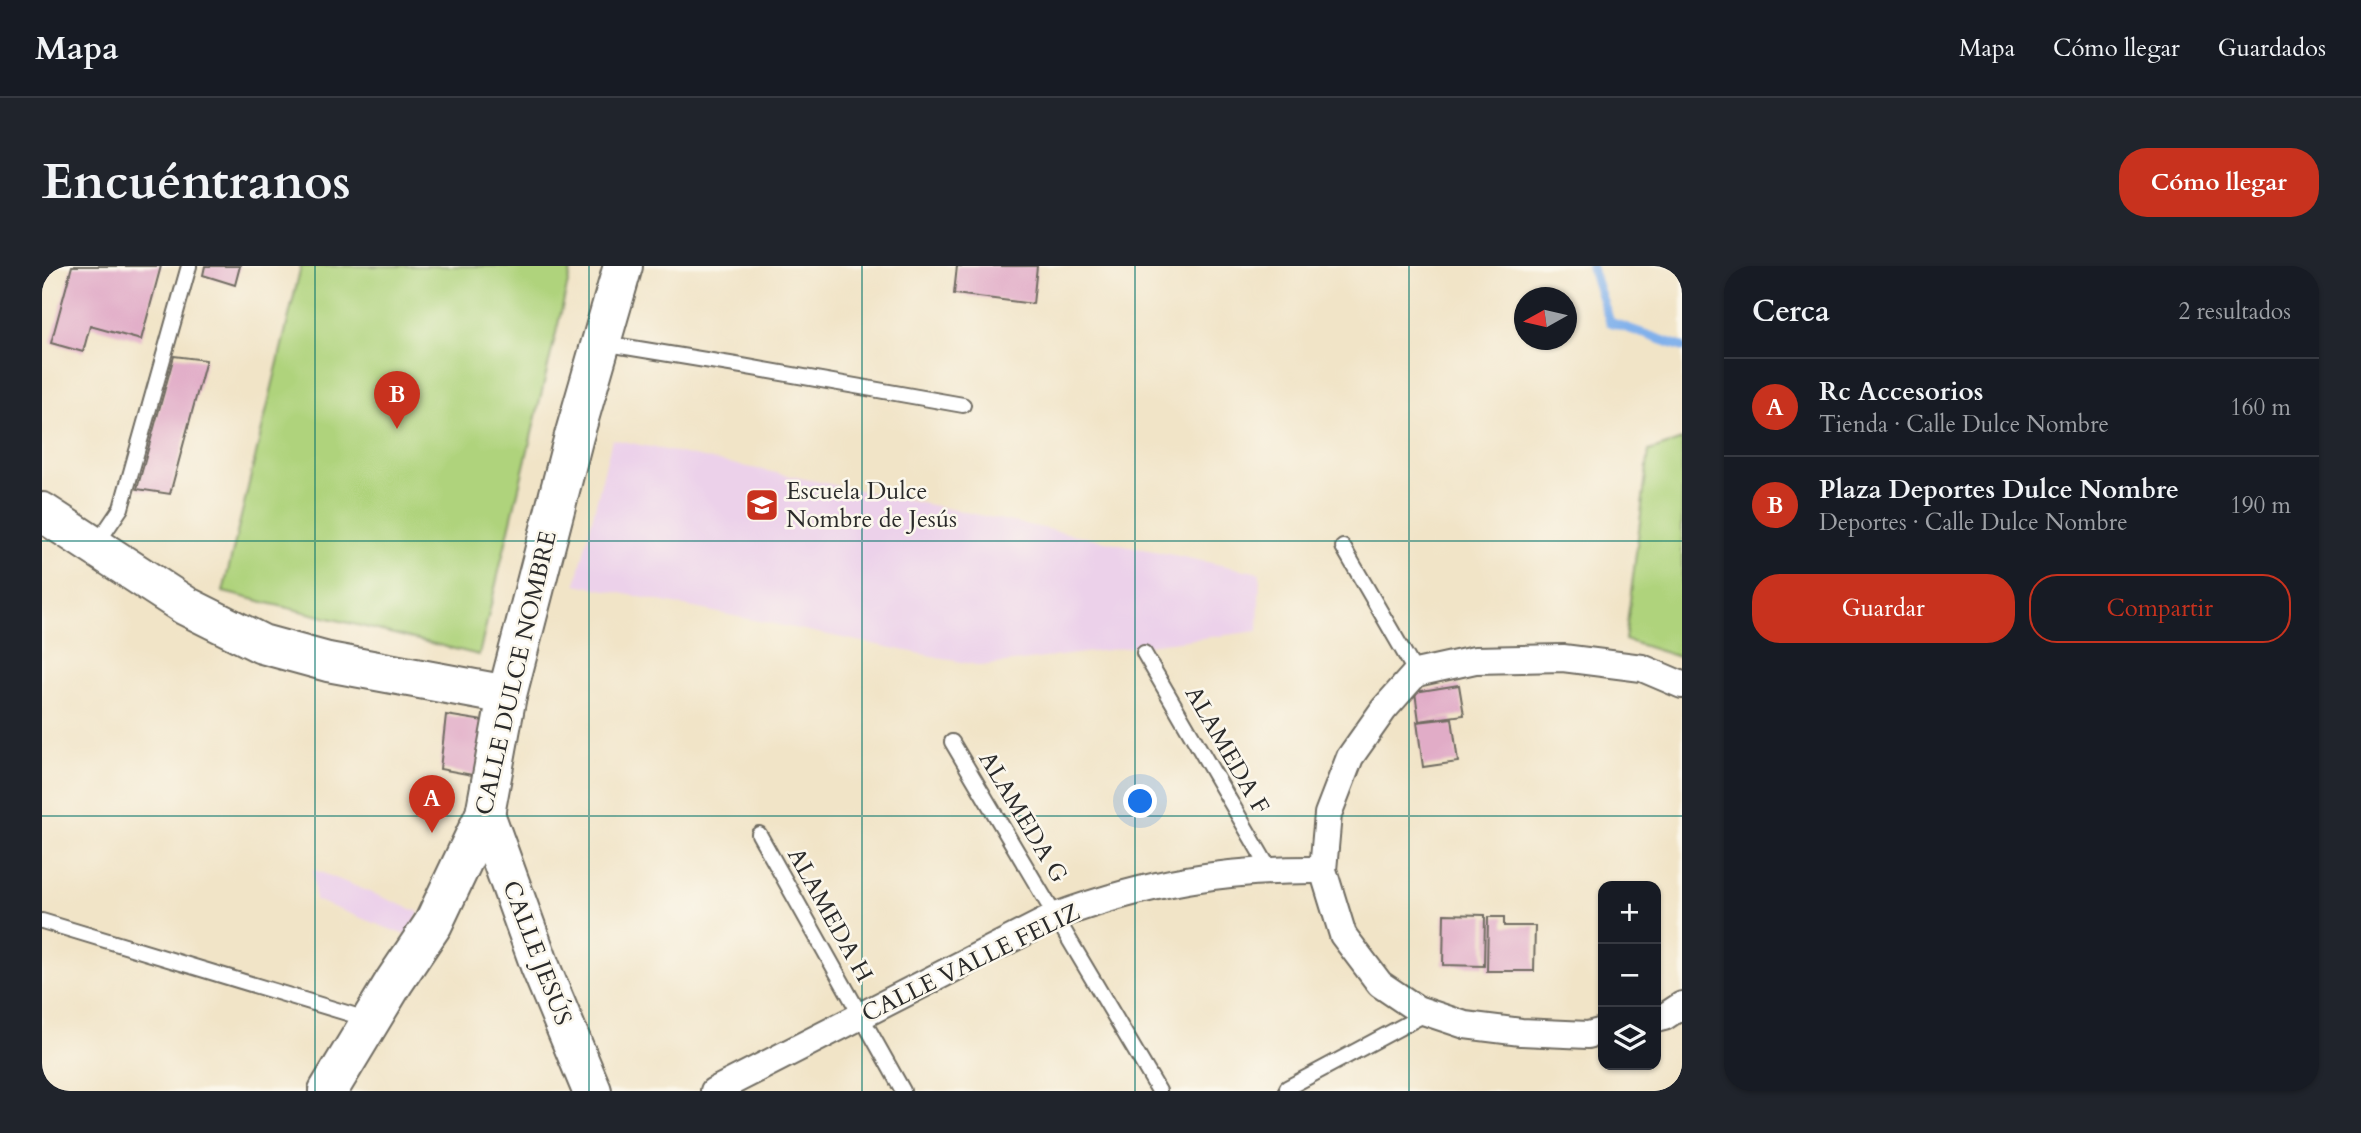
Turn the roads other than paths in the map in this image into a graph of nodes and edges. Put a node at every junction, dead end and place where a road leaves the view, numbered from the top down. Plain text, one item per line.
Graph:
1 (189, 266) edge
2 (623, 266) edge
3 (601, 343) junction
4 (963, 405) dead end
5 (42, 512) edge
6 (95, 546) junction
7 (1343, 547) dead end
8 (1144, 653) dead end
9 (1416, 673) junction
10 (1682, 685) edge
11 (507, 695) junction
12 (952, 742) dead end
13 (485, 814) junction
14 (759, 834) dead end
15 (1270, 870) junction
16 (1323, 870) junction
17 (1056, 916) junction
18 (42, 921) edge
19 (1682, 1005) edge
20 (1427, 1013) junction
21 (861, 1017) junction
22 (1661, 1018) edge
23 (371, 1020) junction
24 (1598, 1032) edge
25 (1287, 1088) dead end
26 (328, 1091) edge
27 (592, 1091) edge
28 (714, 1091) edge
29 (903, 1091) edge
30 (1159, 1091) edge

1 - 6 lane
2 - 3 street, CALLE DULCE NOMBRE
3 - 4 lane
3 - 11 street, CALLE DULCE NOMBRE
5 - 6 street
6 - 11 street
7 - 9 lane
8 - 15 lane, ALAMEDA F
9 - 10 street
9 - 16 street
11 - 13 street, CALLE DULCE NOMBRE
12 - 17 lane, ALAMEDA G
13 - 23 street, CALLE DULCE NOMBRE
13 - 27 street, CALLE JESÚS
14 - 21 lane, ALAMEDA H
15 - 16 street, CALLE VALLE FELIZ
15 - 17 street, CALLE VALLE FELIZ
16 - 20 street
17 - 21 street, CALLE VALLE FELIZ
17 - 30 lane, ALAMEDA G
18 - 23 lane
19 - 22 street
20 - 24 street
20 - 25 lane
21 - 28 street, CALLE VALLE FELIZ
21 - 29 lane, ALAMEDA H
23 - 26 street, CALLE DULCE NOMBRE

